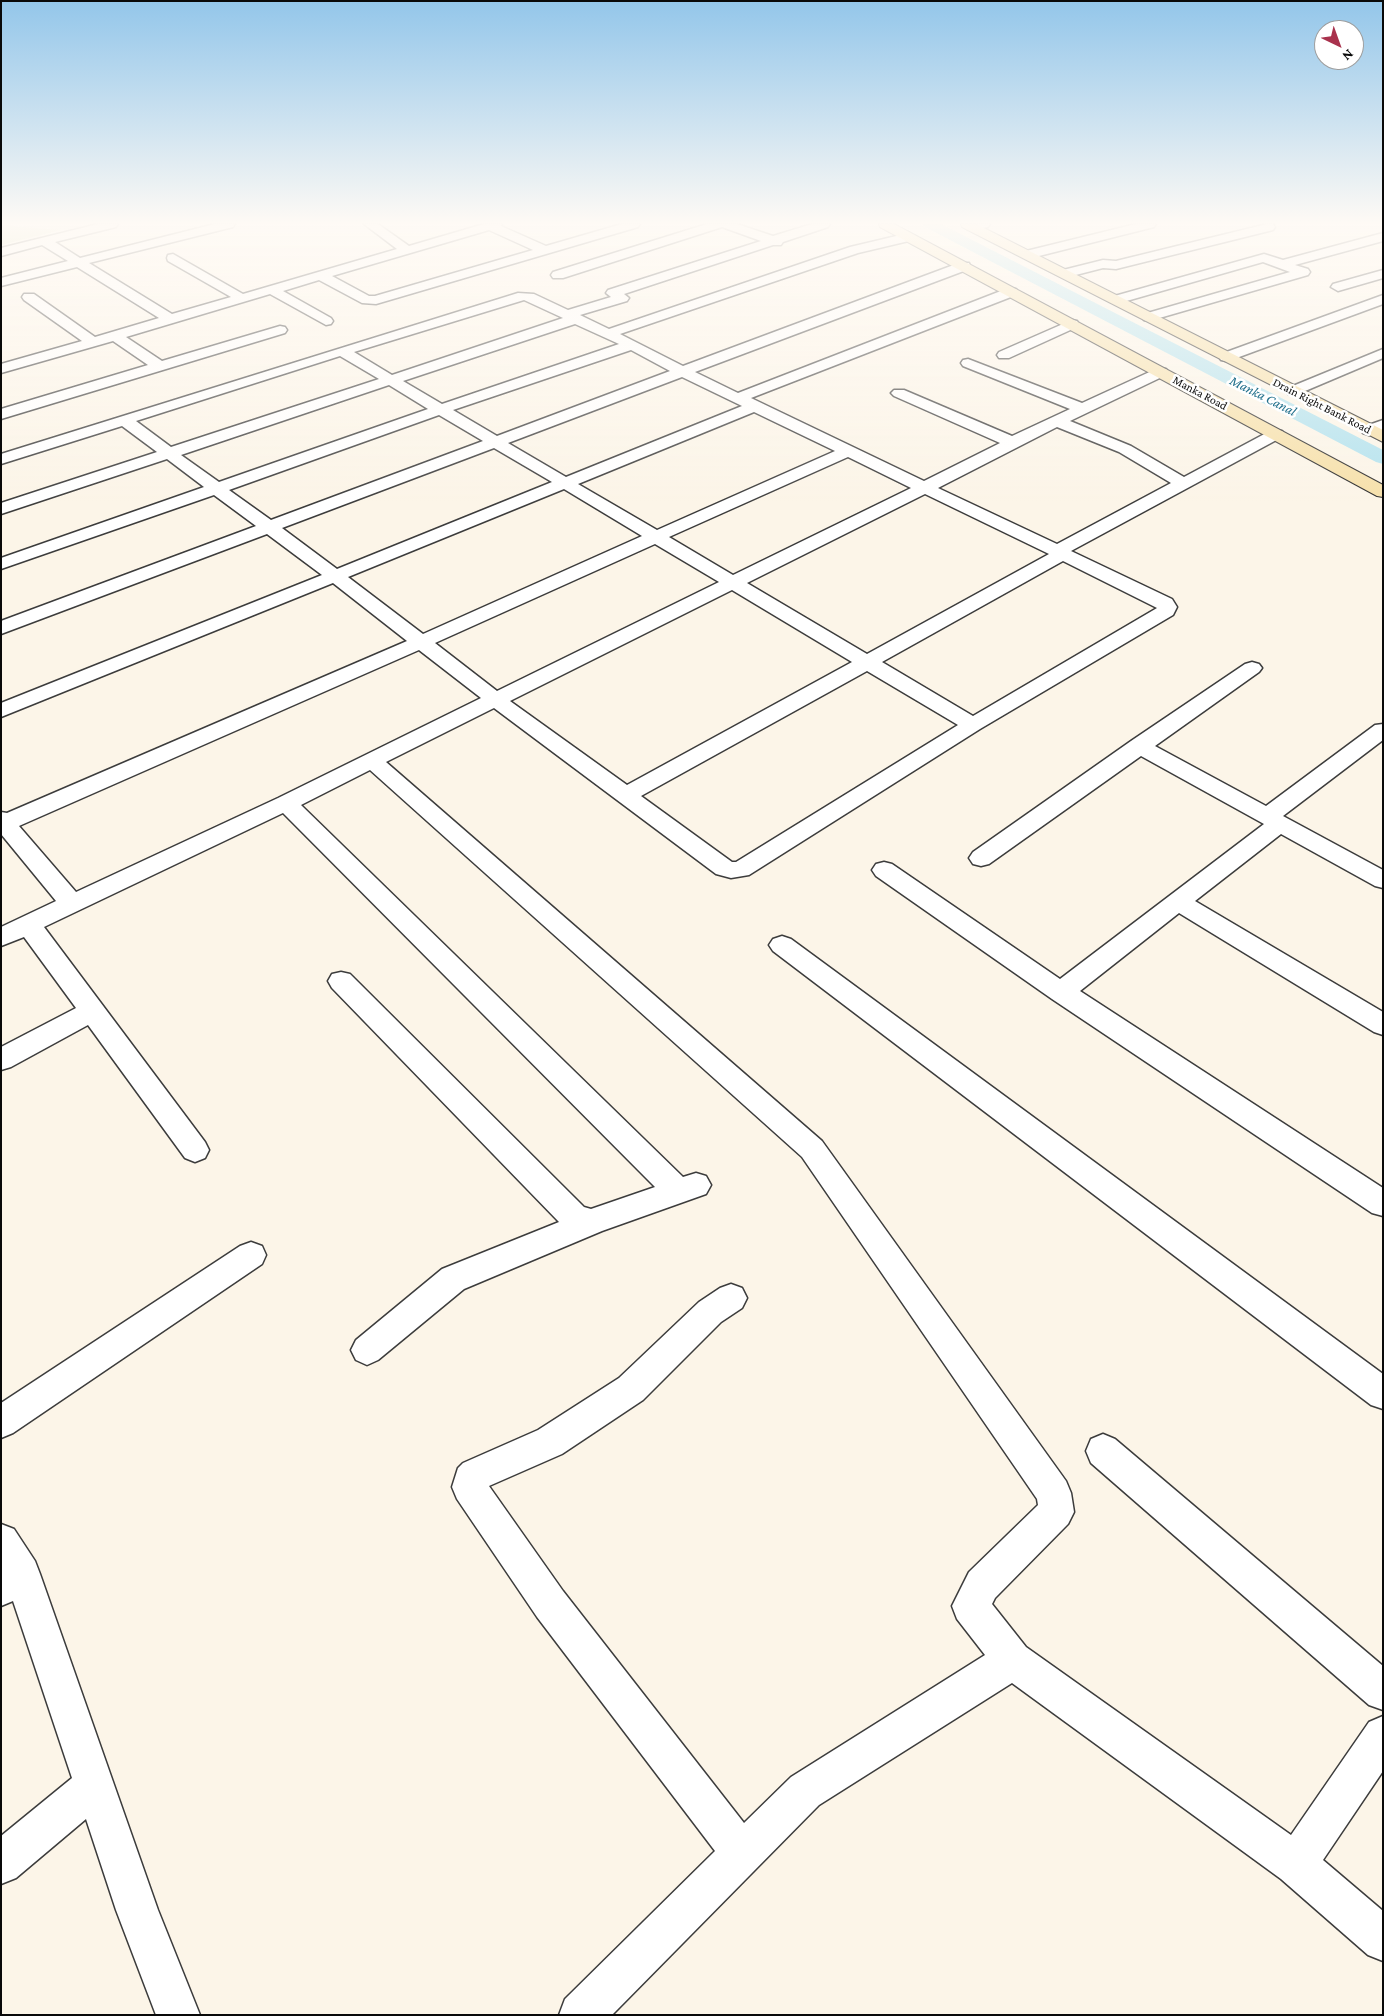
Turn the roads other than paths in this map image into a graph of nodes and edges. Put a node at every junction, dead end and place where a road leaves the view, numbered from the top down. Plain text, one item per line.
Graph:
1 (59, 318) edge
2 (173, 318) edge
3 (319, 318) edge
4 (445, 318) edge
5 (568, 318) edge
6 (573, 318) edge
7 (654, 318) edge
8 (826, 318) edge
9 (944, 318) edge
10 (1061, 318) edge
11 (1151, 318) edge
12 (1330, 318) edge
13 (170, 319) joint
14 (326, 322) dead end
15 (1072, 324) junction
16 (280, 330) dead end
17 (607, 334) junction
18 (115, 336) junction
19 (94, 342) junction
20 (632, 345) junction
21 (342, 351) junction
22 (1383, 353) edge
23 (1004, 355) dead end
24 (1226, 357) junction
25 (968, 363) dead end
26 (160, 366) junction
27 (2, 368) edge
28 (683, 372) junction
29 (1161, 372) junction
30 (392, 380) junction
31 (1294, 391) junction
32 (898, 393) dead end
33 (738, 398) junction
34 (755, 406) junction
35 (442, 409) junction
36 (1083, 409) junction
37 (1, 414) edge
38 (124, 420) junction
39 (1057, 421) junction
40 (1378, 431) edge
41 (1276, 434) junction
42 (497, 442) junction
43 (1012, 442) junction
44 (848, 451) junction
45 (170, 453) junction
46 (1, 459) edge
47 (566, 484) junction
48 (1184, 484) junction
49 (217, 488) junction
50 (924, 488) junction
51 (1383, 492) edge
52 (1, 509) edge
53 (270, 527) junction
54 (656, 537) junction
55 (1061, 552) junction
56 (1, 564) edge
57 (335, 576) junction
58 (732, 582) junction
59 (1, 628) edge
60 (421, 642) junction
61 (868, 662) junction
62 (1252, 668) dead end
63 (496, 700) junction
64 (1, 711) edge
65 (973, 725) junction
66 (1383, 730) edge
67 (1139, 746) junction
68 (372, 761) junction
69 (626, 795) junction
70 (286, 803) junction
71 (1274, 819) junction
72 (3, 821) edge
73 (981, 858) dead end
74 (884, 870) dead end
75 (1383, 880) edge
76 (1177, 901) junction
77 (72, 904) junction
78 (28, 924) junction
79 (1, 937) edge
80 (782, 944) dead end
81 (341, 980) dead end
82 (1061, 992) junction
83 (92, 1011) junction
84 (1383, 1024) edge
85 (1, 1060) edge
86 (195, 1150) dead end
87 (1383, 1204) edge
88 (591, 1222) junction
89 (251, 1256) dead end
90 (731, 1298) dead end
91 (367, 1350) dead end
92 (1383, 1394) edge
93 (1, 1422) edge
94 (1103, 1451) dead end
95 (1, 1542) edge
96 (11, 1581) edge
97 (1013, 1660) junction
98 (1383, 1691) edge
99 (1383, 1736) edge
100 (94, 1786) junction
101 (742, 1853) junction
102 (1, 1863) edge
103 (1296, 1864) junction
104 (1383, 1940) edge
105 (178, 2015) edge
106 (581, 2015) edge

1 - 19 street
2 - 13 street
3 - 14 street
4 - 21 street
5 - 30 street
6 - 17 street
7 - 17 street
8 - 28 street
9 - 33 street
10 - 15 main road, Manka Road
11 - 24 main road, Drain Right Bank Road
12 - 24 street
13 - 18 street
15 - 23 street
15 - 29 main road, Manka Road
16 - 26 street
17 - 20 street
18 - 19 street
18 - 26 street
19 - 27 street
20 - 28 street
20 - 35 street
21 - 30 street
21 - 38 street
22 - 31 street
24 - 31 main road, Drain Right Bank Road
25 - 36 street
26 - 37 street
28 - 33 street
28 - 42 street
29 - 36 street
29 - 41 main road, Manka Road
30 - 35 street
30 - 45 street
31 - 40 main road, Drain Right Bank Road
32 - 43 street
33 - 34 street
34 - 44 street
34 - 47 street
35 - 42 street
35 - 49 street
36 - 39 street
38 - 45 street
38 - 46 street
39 - 43 street
39 - 48 street
41 - 48 street
41 - 51 main road, Manka Road
42 - 47 street
42 - 53 street
43 - 50 street
44 - 50 street
44 - 54 street
45 - 49 street
45 - 52 street
47 - 54 street
47 - 57 street
48 - 55 street
49 - 53 street
49 - 56 street
50 - 55 street
50 - 58 street
53 - 57 street
53 - 59 street
54 - 58 street
54 - 60 street
55 - 61 street
55 - 65 street
57 - 60 street
57 - 64 street
58 - 61 street
58 - 63 street
60 - 63 street
60 - 72 street
61 - 65 street
61 - 69 street
62 - 67 street
63 - 68 street
63 - 69 street
65 - 69 street
66 - 71 street
67 - 71 street
67 - 73 street
68 - 70 street
68 - 97 street
70 - 77 street
70 - 88 street
71 - 75 street
71 - 76 street
72 - 77 street
74 - 82 street
76 - 82 street
76 - 84 street
77 - 78 street
78 - 79 street
78 - 83 street
80 - 92 street
81 - 88 street
82 - 87 street
83 - 85 street
83 - 86 street
88 - 91 street
89 - 93 street
90 - 101 street
94 - 98 street
95 - 96 street
96 - 100 street
97 - 101 street
97 - 103 street
99 - 103 street
100 - 102 street
100 - 105 street
101 - 106 street
103 - 104 street

